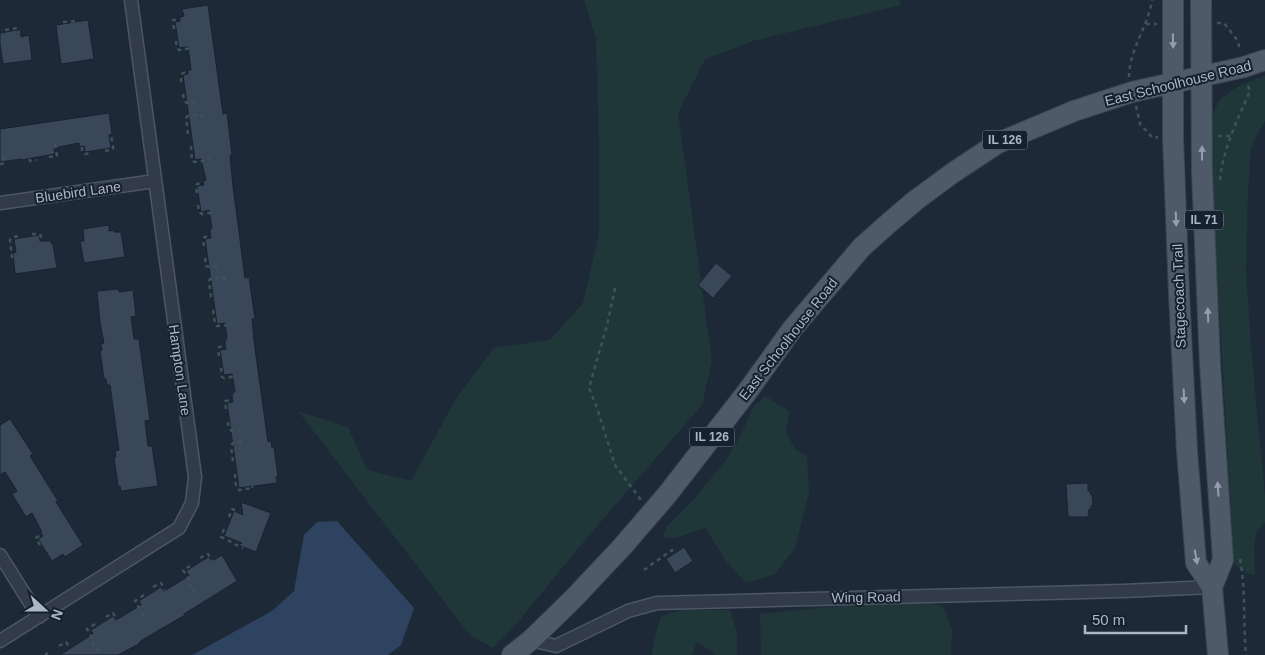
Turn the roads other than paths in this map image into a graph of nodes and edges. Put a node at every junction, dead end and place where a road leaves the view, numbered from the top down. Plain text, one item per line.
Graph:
1 (131, 0) edge
2 (1173, 0) edge
3 (1201, 0) edge
4 (1250, 64) edge
5 (1202, 76) junction
6 (1173, 83) junction
7 (155, 180) junction
8 (0, 203) edge
9 (0, 554) edge
10 (1212, 587) junction
11 (39, 617) junction
12 (531, 640) junction
13 (0, 641) edge
14 (512, 655) edge
15 (1218, 655) edge

1 - 7 street, Hampton Lane
2 -> 6 main road, Stagecoach Trail / IL 71
3 - 5 main road, Stagecoach Trail / IL 71
4 - 5 main road, East Schoolhouse Road
5 - 6 main road, East Schoolhouse Road
10 -> 5 main road, Stagecoach Trail / IL 71
6 -> 10 main road, Stagecoach Trail / IL 71
6 - 12 main road, East Schoolhouse Road / IL 126
7 - 8 street, Bluebird Lane
7 - 11 street, Hampton Lane
9 - 11 street
10 - 12 street, Wing Road
10 - 15 main road, Stagecoach Trail / IL 71
11 - 13 street, Hampton Lane
12 - 14 main road, East Schoolhouse Road / IL 126

